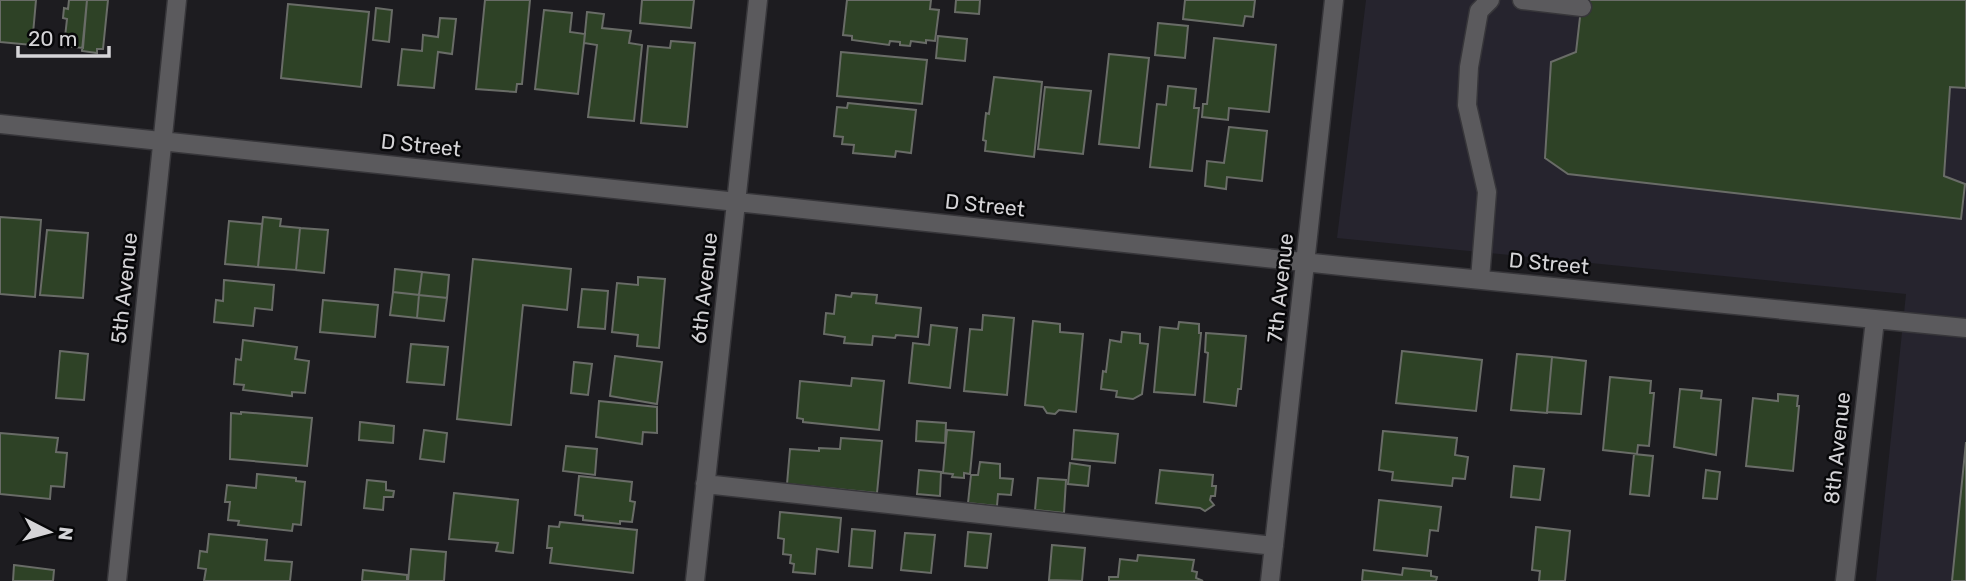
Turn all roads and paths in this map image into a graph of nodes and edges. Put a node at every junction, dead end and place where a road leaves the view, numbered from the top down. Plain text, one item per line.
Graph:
1 (177, 0) edge
2 (758, 0) edge
3 (1334, 0) edge
4 (1490, 0) edge
5 (1522, 0) edge
6 (1581, 7) dead end
7 (0, 124) edge
8 (163, 140) junction
9 (736, 201) junction
10 (1306, 261) junction
11 (1480, 279) junction
12 (1875, 320) junction
13 (1966, 328) edge
14 (705, 484) junction
15 (1274, 546) junction
16 (117, 581) edge
17 (695, 581) edge
18 (1270, 581) edge
19 (1845, 581) edge

1 - 8 street, 5th Avenue
2 - 9 street, 6th Avenue
3 - 10 street, 7th Avenue
4 - 11 street
5 - 6 street
7 - 8 street, D Street
8 - 9 street, D Street
8 - 16 street, 5th Avenue
9 - 10 street, D Street
9 - 14 street, 6th Avenue
10 - 11 street, D Street
10 - 15 street, 7th Avenue
11 - 12 street, D Street
12 - 13 street, D Street
12 - 19 street, 8th Avenue
14 - 15 street
14 - 17 street, 6th Avenue
15 - 18 street, 7th Avenue

